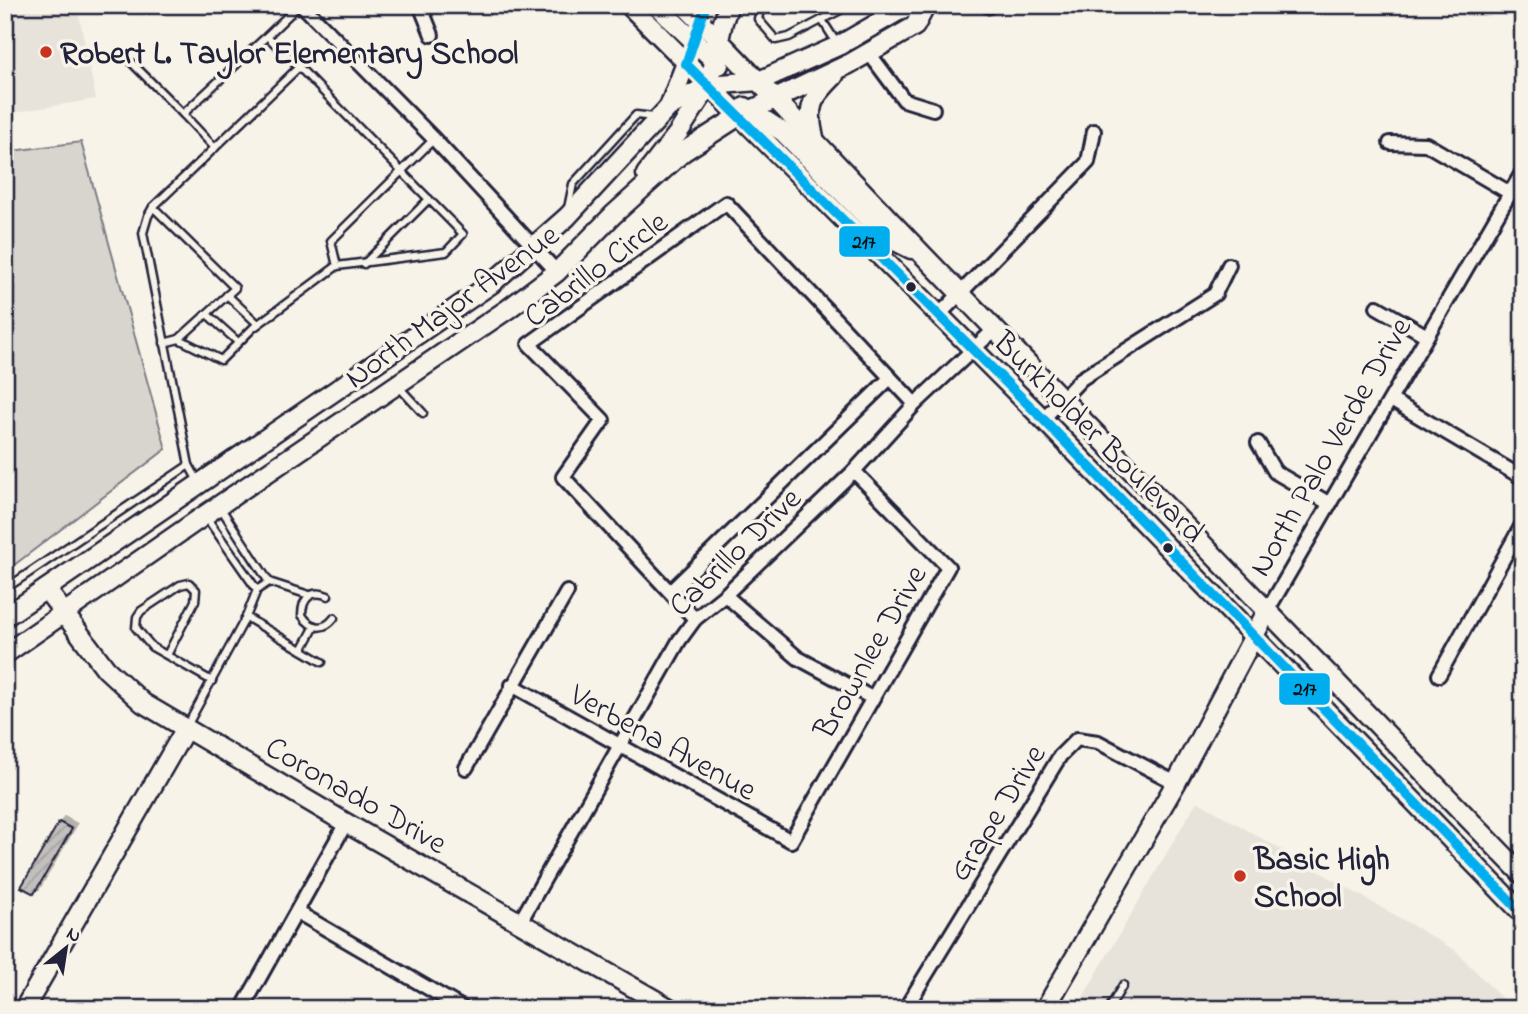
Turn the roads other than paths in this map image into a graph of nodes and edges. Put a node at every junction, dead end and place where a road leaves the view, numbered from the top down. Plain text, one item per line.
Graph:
1 (301, 5) edge
2 (420, 5) edge
3 (629, 5) edge
4 (656, 5) edge
5 (684, 5) edge
6 (729, 5) edge
7 (761, 5) edge
8 (850, 5) edge
9 (917, 5) edge
10 (926, 5) edge
11 (978, 5) edge
12 (999, 5) edge
13 (703, 13) edge
14 (822, 20) junction
15 (432, 35) dead end
16 (267, 36) junction
17 (719, 40) junction
18 (694, 41) junction
19 (838, 46) junction
20 (869, 53) junction
21 (714, 61) junction
22 (132, 63) dead end
23 (686, 64) junction
24 (299, 67) junction
25 (843, 67) junction
26 (759, 81) junction
27 (738, 83) junction
28 (709, 85) junction
29 (776, 98) junction
30 (933, 109) dead end
31 (664, 112) junction
32 (745, 113) junction
33 (183, 114) junction
34 (1094, 131) dead end
35 (434, 139) junction
36 (814, 140) junction
37 (1390, 143) dead end
38 (215, 148) junction
39 (1523, 171) edge
40 (402, 172) junction
41 (1510, 193) junction
42 (429, 199) junction
43 (153, 207) junction
44 (613, 215) junction
45 (536, 247) junction
46 (922, 254) junction
47 (364, 264) junction
48 (1229, 265) dead end
49 (337, 266) junction
50 (558, 272) junction
51 (961, 294) junction
52 (227, 295) junction
53 (1377, 307) dead end
54 (207, 314) junction
55 (939, 315) junction
56 (258, 324) junction
57 (995, 329) junction
58 (1427, 336) junction
59 (179, 339) junction
60 (238, 342) junction
61 (164, 343) junction
62 (974, 351) junction
63 (890, 378) junction
64 (396, 385) junction
65 (1063, 399) junction
66 (1391, 400) junction
67 (915, 404) junction
68 (423, 413) dead end
69 (1043, 419) junction
70 (1258, 443) dead end
71 (188, 465) junction
72 (854, 471) junction
73 (1523, 478) edge
74 (199, 483) junction
75 (1330, 504) junction
76 (212, 510) junction
77 (1523, 523) edge
78 (248, 550) junction
79 (236, 559) junction
80 (269, 582) junction
81 (5, 589) edge
82 (47, 589) junction
83 (257, 590) junction
84 (671, 591) junction
85 (567, 592) dead end
86 (309, 595) junction
87 (725, 595) junction
88 (328, 596) dead end
89 (1266, 613) junction
90 (64, 614) junction
91 (5, 617) edge
92 (246, 617) junction
93 (334, 618) dead end
94 (695, 619) junction
95 (315, 626) junction
96 (1254, 638) junction
97 (302, 650) junction
98 (5, 654) edge
99 (167, 655) junction
100 (321, 662) dead end
101 (1439, 675) dead end
102 (212, 681) junction
103 (512, 685) junction
104 (872, 698) junction
105 (186, 728) junction
106 (618, 747) junction
107 (466, 768) dead end
108 (1175, 783) junction
109 (346, 823) junction
110 (791, 841) joint
111 (1523, 874) edge
112 (297, 912) junction
113 (1523, 914) edge
114 (520, 922) junction
115 (1123, 985) dead end
116 (456, 1007) edge
117 (24, 1009) edge
118 (242, 1009) edge
119 (671, 1009) edge
120 (905, 1009) edge
121 (1045, 1009) edge
122 (1109, 1009) edge

1 - 16 lane
1 - 35 street
2 - 15 street
3 - 23 street, Burkholder Boulevard
4 - 18 street
5 - 13 street, Burkholder Boulevard
6 - 17 street
7 - 14 lane
8 - 14 lane
9 - 19 street, North Major Avenue
10 - 20 street, North Major Avenue
11 - 12 lane
13 - 17 street, Burkholder Boulevard
13 - 18 street
14 - 19 lane
16 - 24 lane
16 - 33 lane
17 - 21 street
17 - 26 street, Burkholder Boulevard
18 - 21 street
18 - 23 street
19 - 26 street, North Major Avenue
20 - 25 street, North Major Avenue
20 - 30 street
21 - 27 street
21 - 28 street
22 - 33 lane
23 - 28 street, Burkholder Boulevard
23 - 31 street
24 - 38 lane
24 - 40 lane
25 - 29 street, North Major Avenue
25 - 36 street
26 - 27 street, North Major Avenue
26 - 29 street, Burkholder Boulevard
27 - 28 street, North Major Avenue
27 - 29 street
28 - 31 street, North Major Avenue
28 - 32 street, Burkholder Boulevard
28 - 44 street
29 - 32 street, North Major Avenue
29 - 36 street, Burkholder Boulevard
31 - 45 street, North Major Avenue
32 - 44 street, North Major Avenue
32 - 46 street
32 - 55 street, Burkholder Boulevard
33 - 38 lane
34 - 51 street
35 - 40 lane
35 - 45 street
36 - 46 street, Burkholder Boulevard
37 - 41 street
38 - 43 lane
39 - 41 street, North Palo Verde Drive
40 - 42 lane
40 - 49 lane
41 - 58 street, North Palo Verde Drive
42 - 47 lane
42 - 47 lane
43 - 52 lane
43 - 61 lane
44 - 50 street, North Major Avenue
45 - 50 street
45 - 74 street, North Major Avenue
46 - 51 street, Burkholder Boulevard
47 - 49 lane
48 - 65 street
49 - 56 lane
50 - 64 street, North Major Avenue
51 - 55 street
51 - 57 street, Burkholder Boulevard
52 - 54 lane
52 - 56 lane
53 - 58 street
54 - 59 lane
54 - 60 lane
55 - 62 street, Burkholder Boulevard
56 - 60 lane
57 - 62 street, Cabrillo Drive
57 - 65 street, Burkholder Boulevard
58 - 66 street, North Palo Verde Drive
59 - 60 lane
59 - 61 lane
61 - 71 lane
62 - 67 street, Cabrillo Drive
62 - 69 street, Burkholder Boulevard
63 - 67 street, Cabrillo Circle
63 - 84 street
63 - 84 street, Cabrillo Circle
64 - 68 lane
64 - 76 street, North Major Avenue
65 - 69 street
65 - 89 street, Burkholder Boulevard
66 - 73 street
66 - 75 street, North Palo Verde Drive
67 - 72 street, Cabrillo Drive
69 - 96 street, Burkholder Boulevard
70 - 75 street
71 - 74 lane
71 - 81 lane
72 - 87 street, Cabrillo Drive
72 - 104 street, Brownlee Drive
74 - 76 street
74 - 82 street, North Major Avenue
75 - 89 street, North Palo Verde Drive
76 - 78 lane
76 - 79 lane
76 - 90 street, North Major Avenue
77 - 101 street
78 - 79 lane
78 - 80 lane
79 - 83 lane
80 - 83 lane
80 - 86 lane
82 - 90 street, Coronado Drive
82 - 91 street, North Major Avenue
83 - 92 lane
84 - 94 street, Cabrillo Circle
85 - 103 street
86 - 88 lane
86 - 95 lane
87 - 94 street, Cabrillo Drive
87 - 104 street
89 - 96 street, North Palo Verde Drive
89 - 111 street, Burkholder Boulevard
90 - 98 street, North Major Avenue
90 - 105 street, Coronado Drive
92 - 97 lane
92 - 102 lane
93 - 95 lane
94 - 106 street, Cabrillo Drive
95 - 97 lane
96 - 108 street, North Palo Verde Drive
96 - 113 street, Burkholder Boulevard
97 - 100 lane
99 - 99 lane
99 - 102 lane
102 - 105 lane
103 - 106 street, Verbena Avenue
103 - 107 street
104 - 110 street, Brownlee Drive
105 - 109 street, Coronado Drive
105 - 117 street
106 - 110 street, Verbena Avenue
106 - 114 street, Cabrillo Drive
108 - 120 street, Grape Drive
108 - 121 street, North Palo Verde Drive
109 - 112 street
109 - 114 street, Coronado Drive
112 - 116 street
112 - 118 street
114 - 119 street, Coronado Drive
115 - 122 lane

